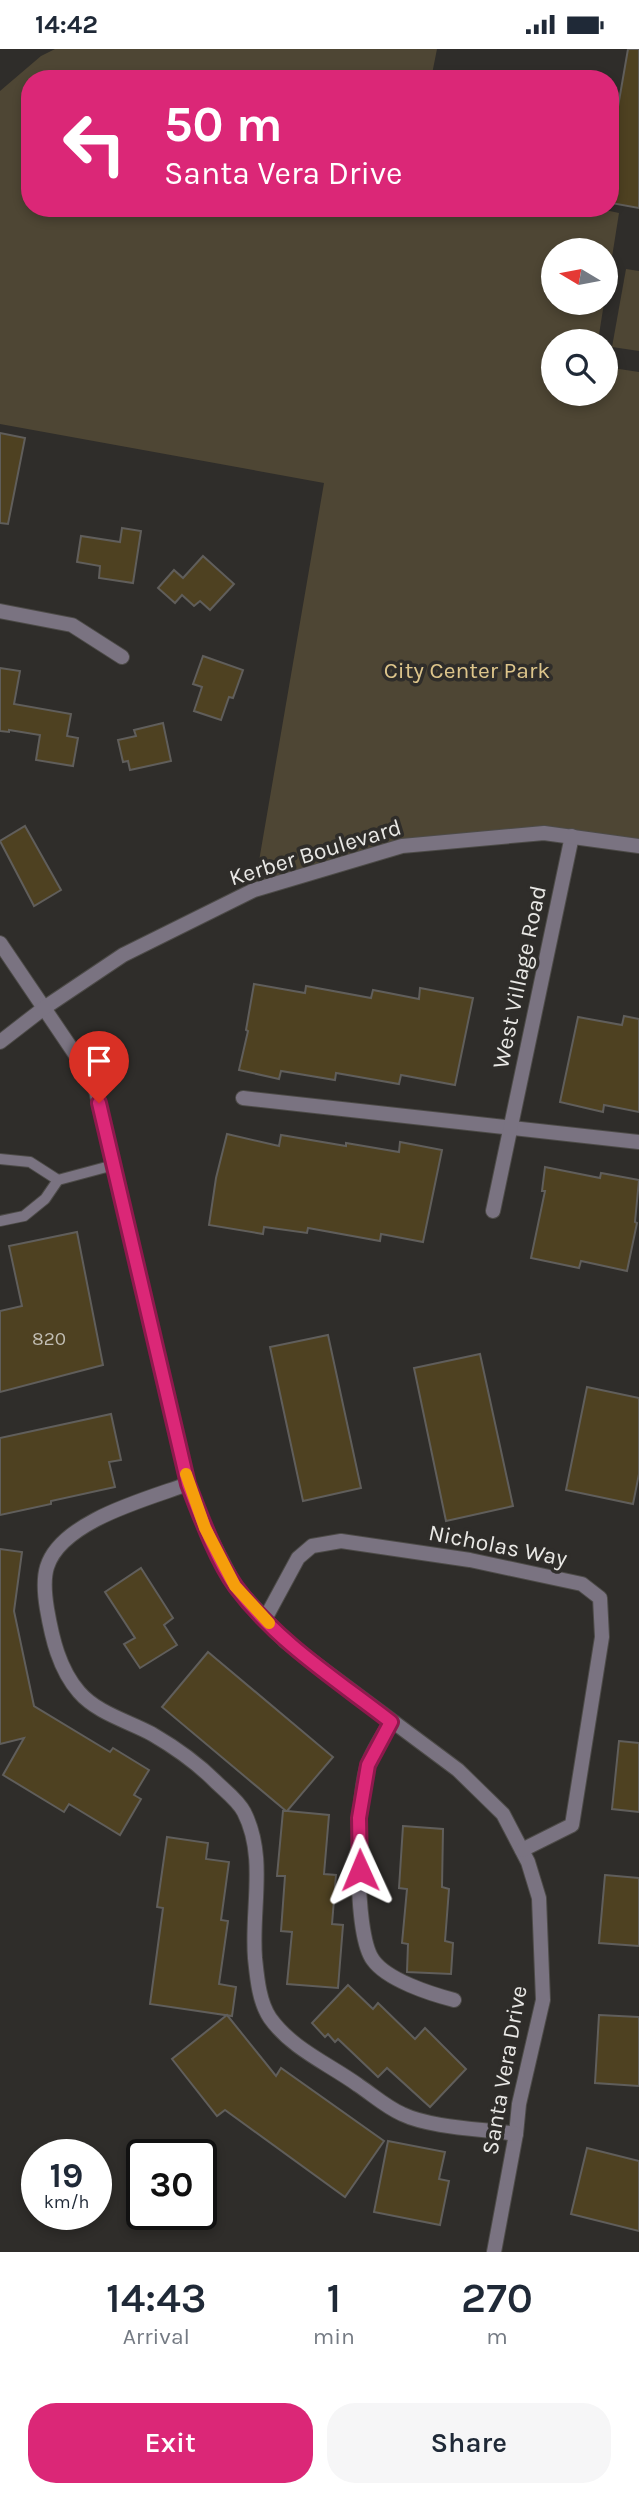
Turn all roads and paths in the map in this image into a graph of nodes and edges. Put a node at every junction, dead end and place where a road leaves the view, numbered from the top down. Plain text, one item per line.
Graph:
1 (0, 611) edge
2 (122, 657) dead end
3 (572, 836) junction
4 (639, 846) edge
5 (0, 943) edge
6 (44, 1008) junction
7 (0, 1042) edge
8 (243, 1098) dead end
9 (511, 1128) junction
10 (639, 1142) edge
11 (0, 1159) edge
12 (114, 1165) junction
13 (58, 1180) junction
14 (494, 1211) dead end
15 (0, 1221) edge
16 (188, 1484) junction
17 (265, 1619) junction
18 (391, 1722) junction
19 (522, 1850) junction
20 (454, 2000) dead end
21 (516, 2134) junction
22 (494, 2252) edge

1 - 2 street
3 - 4 street, Kerber Boulevard
3 - 6 street, Kerber Boulevard
3 - 9 street, West Village Road
5 - 6 street, Santa Vera Drive
6 - 7 street, Kerber Boulevard
6 - 12 street, Santa Vera Drive
8 - 9 street
9 - 10 street
9 - 14 street, West Village Road
11 - 13 lane
12 - 13 lane
12 - 16 street, Santa Vera Drive
13 - 15 lane
16 - 17 street, Santa Vera Drive
16 - 21 street
17 - 18 street, Santa Vera Drive
17 - 19 street, Nicholas Way
18 - 19 street, Santa Vera Drive
18 - 20 street
19 - 21 street, Santa Vera Drive
21 - 22 street, Santa Vera Drive

